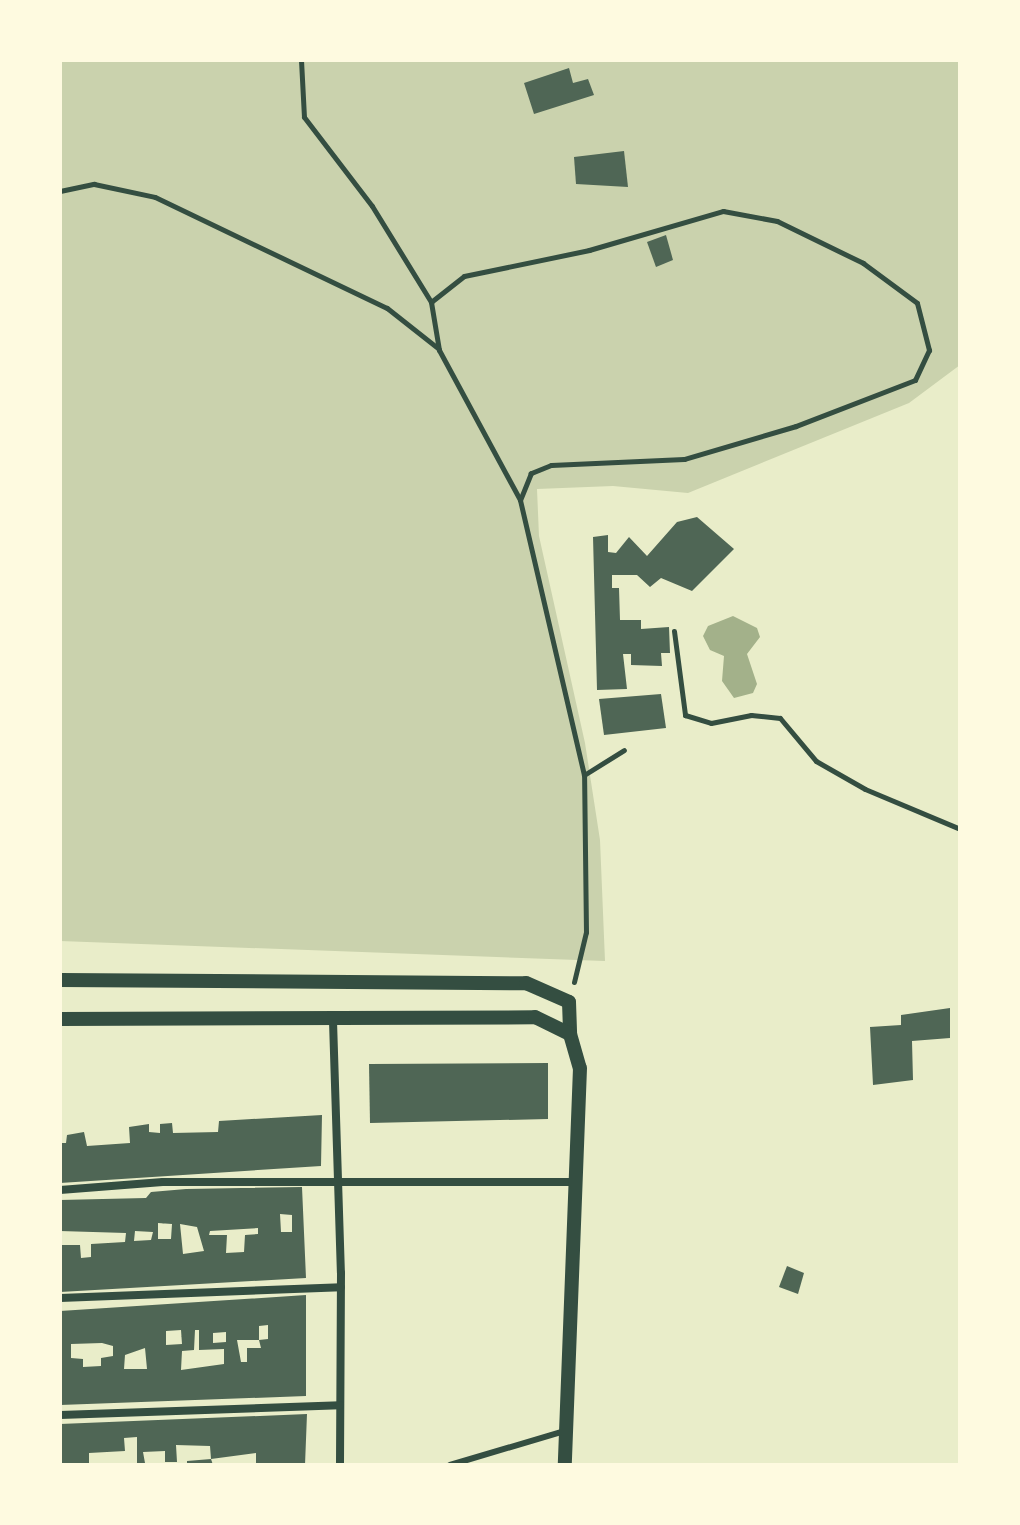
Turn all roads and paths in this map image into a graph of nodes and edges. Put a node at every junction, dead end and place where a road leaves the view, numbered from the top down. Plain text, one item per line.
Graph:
1 (301, 60) edge
2 (60, 191) edge
3 (431, 302) junction
4 (439, 350) junction
5 (520, 500) junction
6 (674, 631) dead end
7 (624, 750) dead end
8 (584, 775) junction
9 (960, 829) edge
10 (60, 980) edge
11 (569, 1002) junction
12 (60, 1019) edge
13 (333, 1021) junction
14 (570, 1034) junction
15 (339, 1179) junction
16 (576, 1182) junction
17 (60, 1190) edge
18 (341, 1287) junction
19 (60, 1298) edge
20 (340, 1405) junction
21 (60, 1415) edge
22 (567, 1431) junction
23 (340, 1465) edge
24 (450, 1465) edge
25 (565, 1465) edge

1 - 3 path
2 - 4 path
3 - 4 path
3 - 5 path
4 - 5 path
5 - 8 path
6 - 9 path
7 - 8 path
8 - 11 path
10 - 11 street
11 - 14 street
12 - 13 street
13 - 14 street
13 - 15 street
14 - 16 street
15 - 16 street
15 - 17 street
15 - 18 street
16 - 22 street
18 - 19 street
18 - 20 street
20 - 21 street
20 - 23 street
22 - 24 lane
22 - 25 street

